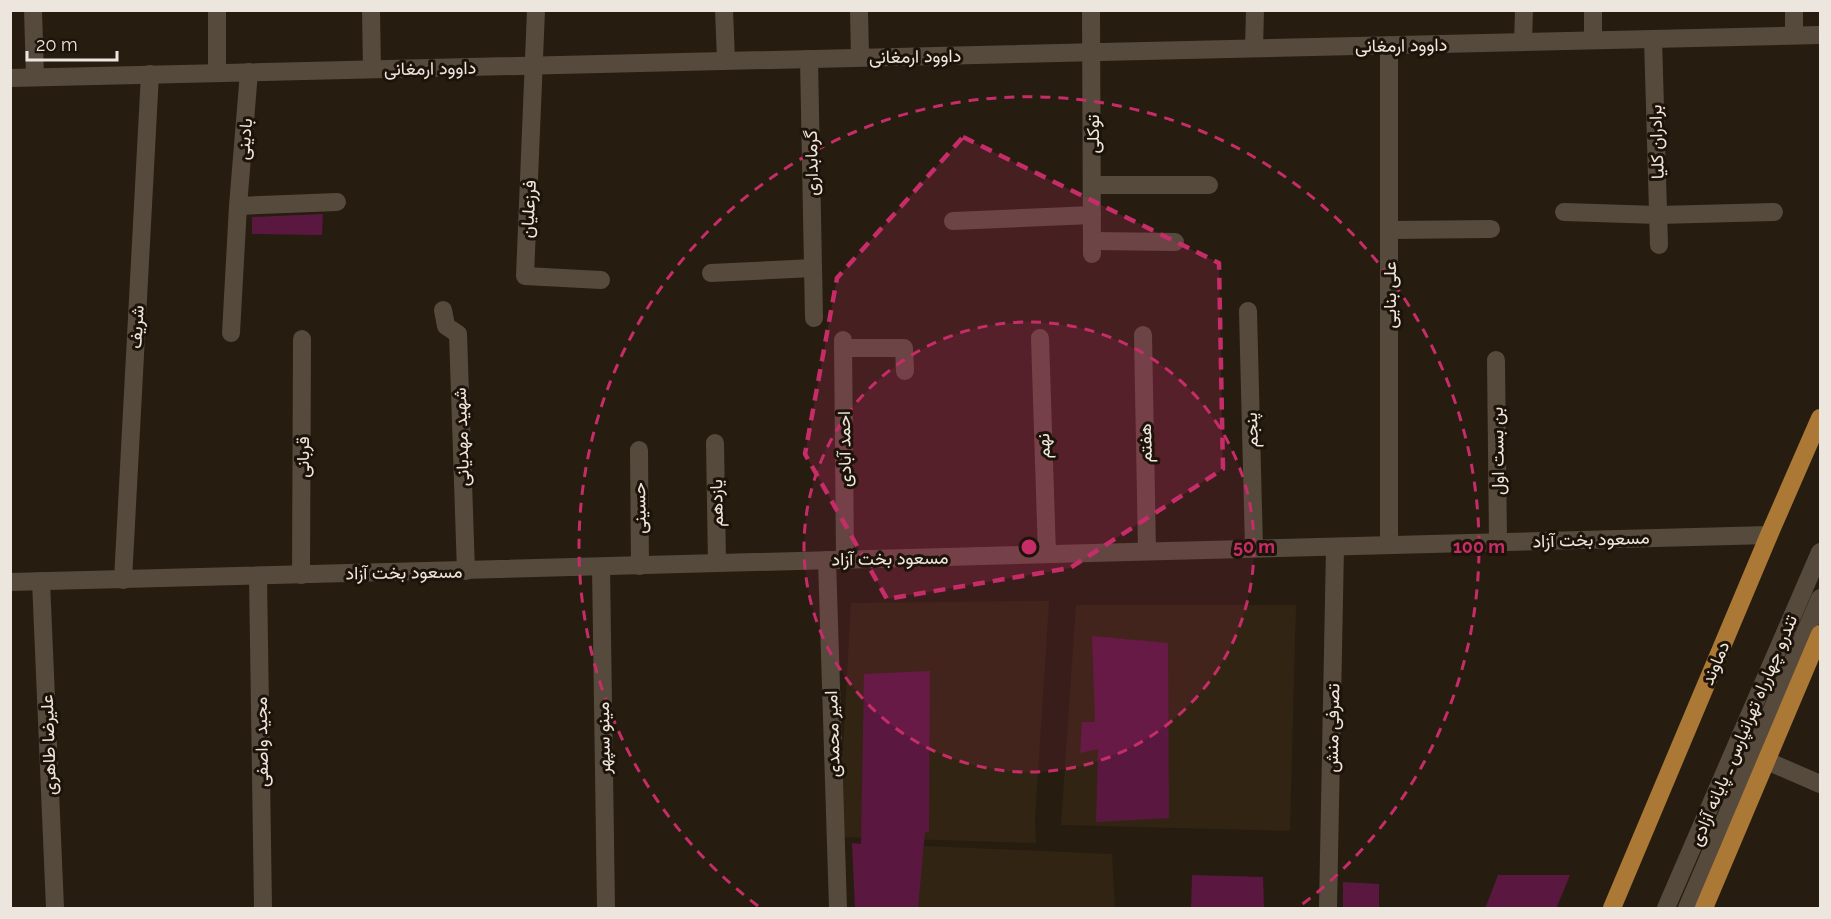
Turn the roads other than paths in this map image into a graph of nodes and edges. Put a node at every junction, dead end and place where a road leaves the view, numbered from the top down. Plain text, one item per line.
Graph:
1 (33, 10) edge
2 (217, 10) edge
3 (371, 10) edge
4 (536, 10) edge
5 (724, 10) edge
6 (859, 10) edge
7 (1091, 10) edge
8 (1255, 10) edge
9 (1524, 10) edge
10 (1593, 10) edge
11 (1794, 10) edge
12 (1794, 35) junction
13 (1821, 35) edge
14 (1653, 39) junction
15 (1593, 40) junction
16 (1523, 42) junction
17 (1389, 45) junction
18 (1254, 48) junction
19 (1092, 52) junction
20 (860, 57) junction
21 (809, 58) junction
22 (726, 60) junction
23 (535, 65) junction
24 (372, 69) junction
25 (249, 72) junction
26 (217, 73) junction
27 (150, 74) junction
28 (35, 77) junction
29 (10, 78) edge
30 (1092, 185) junction
31 (1209, 185) dead end
32 (337, 202) dead end
33 (238, 206) junction
34 (1564, 212) dead end
35 (1774, 212) dead end
36 (1092, 215) junction
37 (1658, 215) junction
38 (952, 221) dead end
39 (1491, 229) dead end
40 (1389, 230) junction
41 (1175, 242) dead end
42 (1659, 245) dead end
43 (813, 268) junction
44 (711, 273) dead end
45 (601, 280) dead end
46 (443, 310) dead end
47 (1248, 311) dead end
48 (814, 318) dead end
49 (231, 333) dead end
50 (1143, 335) dead end
51 (1040, 338) dead end
52 (302, 339) dead end
53 (1496, 360) dead end
54 (905, 371) dead end
55 (1821, 418) edge
56 (715, 443) dead end
57 (639, 450) dead end
58 (1769, 535) junction
59 (1498, 542) junction
60 (1389, 545) junction
61 (1335, 547) junction
62 (1254, 548) junction
63 (1147, 551) junction
64 (1821, 552) edge
65 (1047, 554) junction
66 (845, 559) junction
67 (827, 560) junction
68 (717, 563) junction
69 (640, 566) junction
70 (601, 567) junction
71 (466, 571) junction
72 (302, 575) junction
73 (258, 576) junction
74 (123, 580) junction
75 (42, 581) junction
76 (10, 582) edge
77 (1821, 598) edge
78 (1821, 634) edge
79 (1767, 761) junction
80 (1821, 784) edge
81 (55, 909) edge
82 (263, 909) edge
83 (606, 909) edge
84 (838, 909) edge
85 (1328, 909) edge
86 (1612, 909) edge
87 (1666, 909) edge
88 (1687, 909) edge
89 (1704, 909) edge

1 - 28 street
2 - 26 street
3 - 24 street
4 - 23 street
5 - 22 street
6 - 20 street
7 - 19 street, توکلی
8 - 18 street
9 - 16 street
10 - 15 street
11 - 12 street
12 - 13 street, داوود ارمغانی
12 - 14 street, داوود ارمغانی
14 - 15 street, داوود ارمغانی
14 - 37 street, برادران کلیا
15 - 16 street, داوود ارمغانی
16 - 17 street, داوود ارمغانی
17 - 18 street, داوود ارمغانی
17 - 40 street, علی بنایی
18 - 19 street, داوود ارمغانی
19 - 20 street, داوود ارمغانی
19 - 30 street, توکلی
20 - 21 street, داوود ارمغانی
21 - 22 street, داوود ارمغانی
21 - 43 street, گرمابداری
22 - 23 street, داوود ارمغانی
23 - 24 street, داوود ارمغانی
23 - 45 street, فرزعلیان
24 - 25 street, داوود ارمغانی
25 - 26 street, داوود ارمغانی
25 - 33 street, بادینی
26 - 27 street, داوود ارمغانی
27 - 28 street, داوود ارمغانی
27 - 74 street, شریف
28 - 29 street, داوود ارمغانی
30 - 31 street
30 - 36 street, توکلی
32 - 33 street
33 - 49 street, بادینی
34 - 37 street
35 - 37 street
36 - 38 street
36 - 41 street, توکلی
37 - 42 street, برادران کلیا
39 - 40 street
40 - 60 street, علی بنایی
43 - 44 street
43 - 48 street, گرمابداری
46 - 71 street, شهید مهدیانی
47 - 62 street, پنجم
50 - 63 street, هفتم
51 - 65 street, نهم
52 - 72 street, قربانی
53 - 59 street, بن بست اول
54 - 66 street, احمد آبادی
55 - 58 main road, دماوند
56 - 68 street, یازدهم
57 - 69 street, حسینی
58 - 59 street, مسعود بخت آزاد
58 - 86 main road, دماوند
59 - 60 street, مسعود بخت آزاد
60 - 61 street, مسعود بخت آزاد
61 - 62 street, مسعود بخت آزاد
61 - 85 street, تصرفی منش
62 - 63 street, مسعود بخت آزاد
63 - 65 street, مسعود بخت آزاد
64 - 87 street, تندرو چهارراه تهرانپارس ـ پایانه آزادی
65 - 66 street, مسعود بخت آزاد
66 - 67 street, مسعود بخت آزاد
67 - 68 street, مسعود بخت آزاد
67 - 84 street, امیر محمدی
68 - 69 street, مسعود بخت آزاد
69 - 70 street, مسعود بخت آزاد
70 - 71 street, مسعود بخت آزاد
70 - 83 street, مینو سپهر
71 - 72 street, مسعود بخت آزاد
72 - 73 street, مسعود بخت آزاد
73 - 74 street, مسعود بخت آزاد
73 - 82 street, مجید واصفی
74 - 75 street, مسعود بخت آزاد
75 - 76 street, مسعود بخت آزاد
75 - 81 street, علیرضا طاهری
77 - 88 street
78 - 79 main road
79 - 80 street
79 - 89 main road

